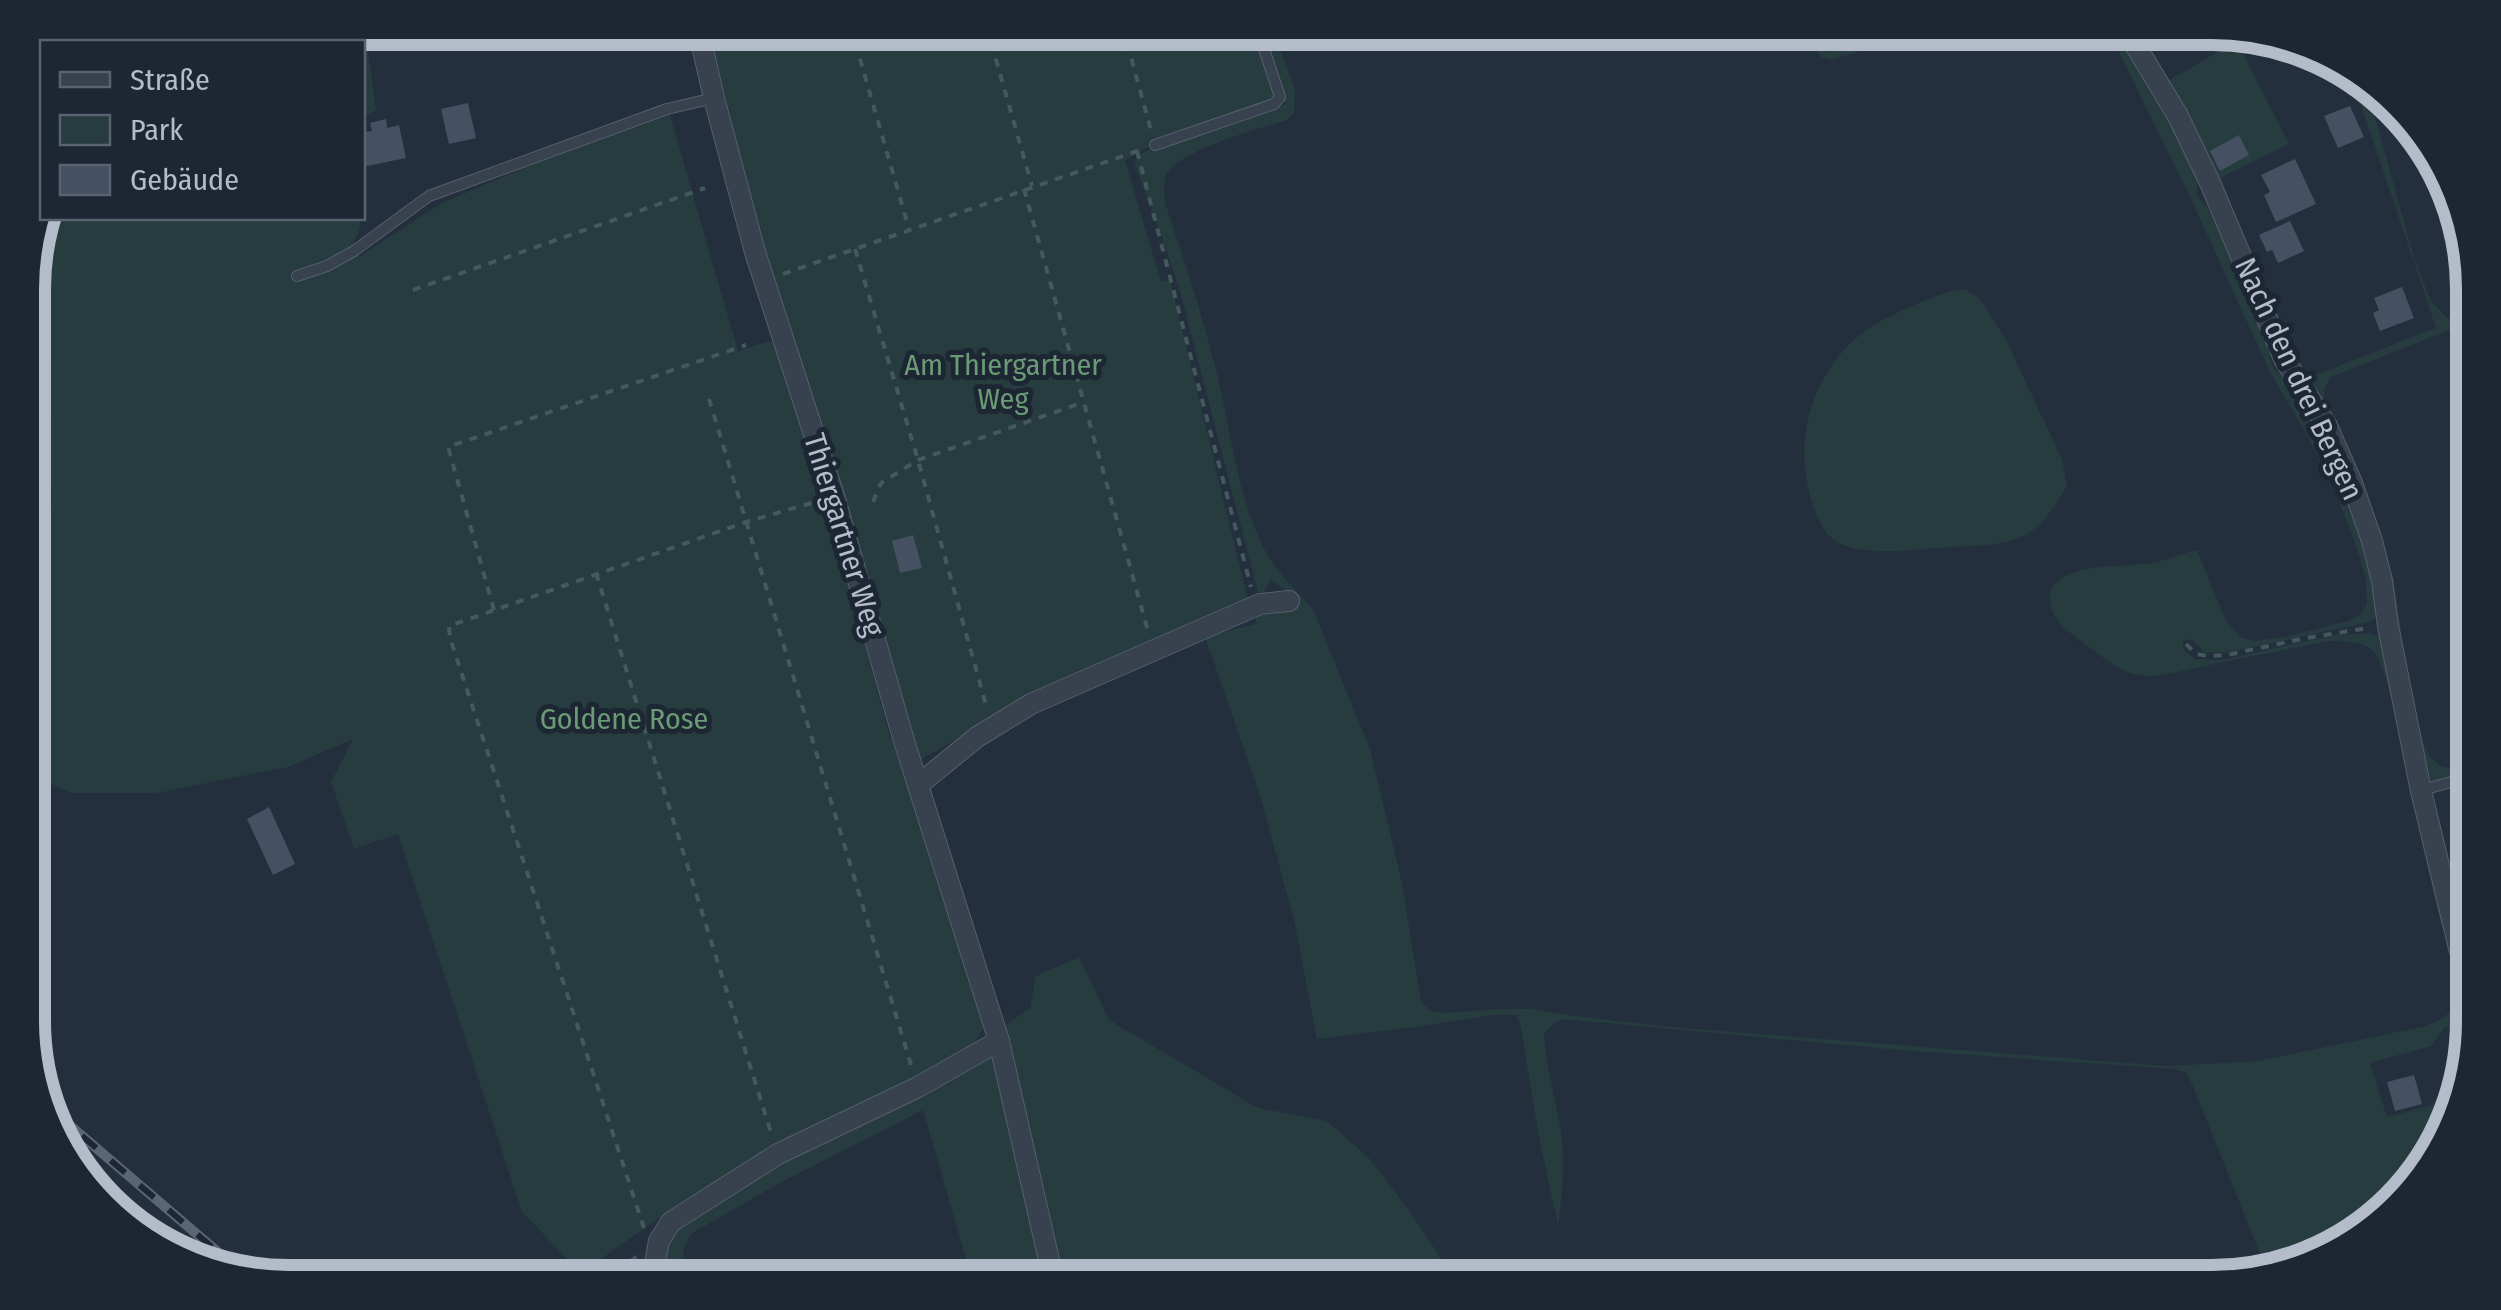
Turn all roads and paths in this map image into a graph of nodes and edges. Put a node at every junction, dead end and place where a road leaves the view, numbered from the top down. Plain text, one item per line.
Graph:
1 (1263, 45) edge
2 (2136, 45) edge
3 (702, 46) edge
4 (856, 46) edge
5 (991, 46) edge
6 (1128, 46) edge
7 (714, 98) junction
8 (1155, 145) junction
9 (1137, 151) junction
10 (1032, 186) junction
11 (704, 188) dead end
12 (1024, 189) junction
13 (910, 229) junction
14 (855, 248) junction
15 (297, 276) dead end
16 (764, 280) junction
17 (413, 290) dead end
18 (746, 345) dead end
19 (709, 399) dead end
20 (1084, 402) junction
21 (918, 460) junction
22 (835, 499) junction
23 (873, 502) dead end
24 (746, 522) junction
25 (596, 573) junction
26 (1289, 600) dead end
27 (1260, 604) junction
28 (494, 610) junction
29 (2388, 626) junction
30 (2186, 644) dead end
31 (1153, 650) junction
32 (992, 728) junction
33 (2456, 781) edge
34 (918, 785) junction
35 (2421, 791) junction
36 (2456, 936) edge
37 (999, 1041) junction
38 (918, 1087) junction
39 (778, 1154) junction
40 (659, 1241) junction
41 (656, 1265) edge
42 (1050, 1265) edge

1 - 8 lane
2 - 29 street, Nach den drei Bergen
3 - 7 street, Thiergartner Weg
4 - 13 path
5 - 10 path
6 - 8 path
7 - 15 lane
7 - 16 street, Thiergartner Weg
8 - 9 path
9 - 10 path
9 - 27 path
10 - 12 path
11 - 17 path
12 - 13 path
12 - 20 path
13 - 14 path
14 - 16 path
14 - 21 path
16 - 22 street, Thiergartner Weg
18 - 28 path
19 - 24 path
20 - 21 path
20 - 31 path
21 - 23 path
21 - 32 path
22 - 24 path
22 - 34 street, Thiergartner Weg
24 - 25 path
24 - 38 path
25 - 28 path
25 - 39 path
26 - 27 street
27 - 31 street
28 - 40 path
29 - 30 path
29 - 35 street, Nach den drei Bergen
31 - 32 street
32 - 34 street
33 - 35 lane
34 - 37 street, Thiergartner Weg
35 - 36 street, Nach den drei Bergen
37 - 38 street
37 - 42 street, Thiergartner Weg
38 - 39 street
39 - 40 street
40 - 41 street

